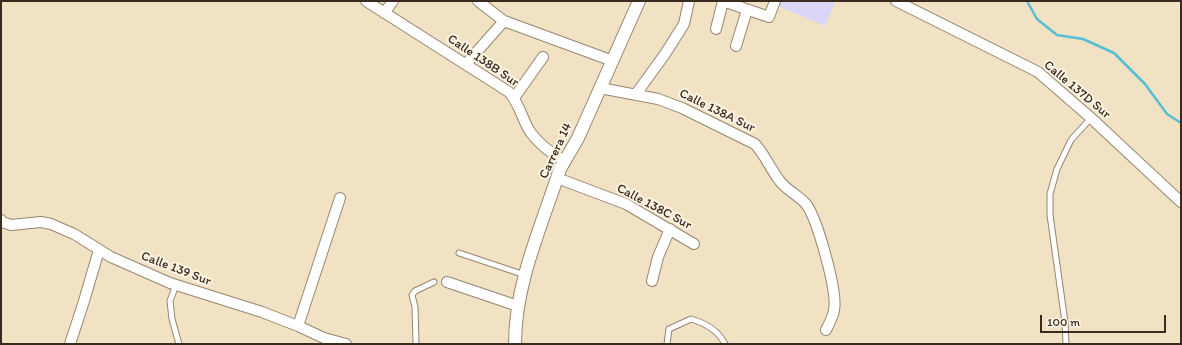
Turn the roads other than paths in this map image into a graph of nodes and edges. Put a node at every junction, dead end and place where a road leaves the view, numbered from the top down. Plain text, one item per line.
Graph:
1 (366, 1) edge
2 (393, 1) edge
3 (478, 1) edge
4 (639, 1) edge
5 (689, 1) edge
6 (723, 1) edge
7 (775, 1) edge
8 (896, 1) edge
9 (747, 10) junction
10 (384, 13) junction
11 (504, 21) junction
12 (716, 29) dead end
13 (736, 46) dead end
14 (543, 57) dead end
15 (613, 60) junction
16 (466, 64) junction
17 (600, 88) junction
18 (636, 94) junction
19 (514, 98) junction
20 (1092, 118) junction
21 (565, 161) junction
22 (557, 178) junction
23 (340, 198) dead end
24 (1181, 202) edge
25 (1, 220) edge
26 (670, 229) junction
27 (694, 244) dead end
28 (99, 250) junction
29 (459, 254) dead end
30 (525, 275) junction
31 (652, 281) dead end
32 (434, 282) dead end
33 (447, 282) dead end
34 (176, 285) junction
35 (518, 306) junction
36 (298, 326) junction
37 (826, 330) dead end
38 (70, 344) edge
39 (179, 344) edge
40 (346, 344) edge
41 (416, 344) edge
42 (515, 344) edge
43 (667, 344) edge
44 (725, 344) edge
45 (1066, 344) edge

1 - 10 street, Calle 138B Sur
2 - 10 street
3 - 11 street
4 - 15 street, Carrera 14
5 - 18 street
6 - 9 street
6 - 12 street
7 - 9 street
8 - 20 street, Calle 137D Sur
9 - 13 street
10 - 16 street, Calle 138B Sur
11 - 15 street
11 - 16 street
14 - 19 street
15 - 17 street, Carrera 14
16 - 19 street, Calle 138B Sur
17 - 18 street, Calle 138A Sur
17 - 21 street, Carrera 14
18 - 37 street, Calle 138A Sur
19 - 21 street, Calle 138B Sur
20 - 24 street, Calle 137D Sur
20 - 45 lane
21 - 22 street, Carrera 14
22 - 26 street, Calle 138C Sur
22 - 30 street, Carrera 14
23 - 36 street
25 - 28 street, Calle 139 Sur
26 - 27 street, Calle 138C Sur
26 - 31 street
28 - 34 street, Calle 139 Sur
28 - 38 street
29 - 30 lane
30 - 35 street, Carrera 14
32 - 41 lane
33 - 35 street
34 - 36 street, Calle 139 Sur
34 - 39 lane
35 - 42 street, Carrera 14
36 - 40 street, Calle 139 Sur
43 - 44 lane

